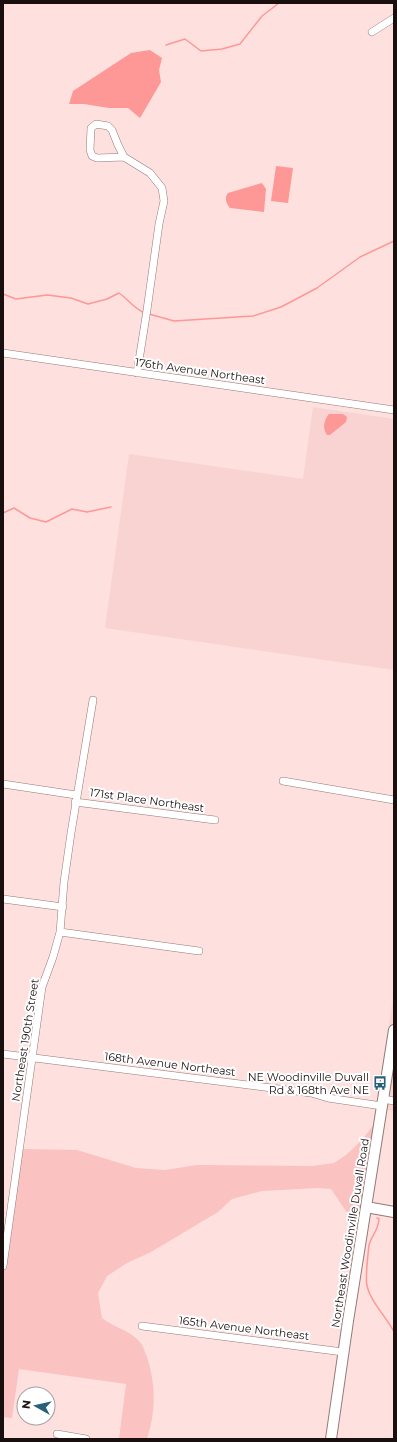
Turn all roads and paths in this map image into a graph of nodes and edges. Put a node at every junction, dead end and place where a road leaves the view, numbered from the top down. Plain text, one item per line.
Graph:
1 (394, 18) edge
2 (372, 32) dead end
3 (124, 157) junction
4 (3, 353) edge
5 (137, 373) junction
6 (394, 410) edge
7 (93, 700) dead end
8 (284, 781) dead end
9 (3, 784) edge
10 (76, 798) junction
11 (394, 800) edge
12 (215, 820) dead end
13 (3, 899) edge
14 (63, 907) junction
15 (60, 932) junction
16 (199, 951) dead end
17 (394, 1030) edge
18 (3, 1054) edge
19 (32, 1058) junction
20 (394, 1100) edge
21 (382, 1102) junction
22 (366, 1207) junction
23 (394, 1212) edge
24 (3, 1266) edge
25 (142, 1326) dead end
26 (343, 1352) junction
27 (57, 1434) dead end
28 (86, 1439) edge
29 (331, 1439) edge

1 - 2 street
3 - 3 street
3 - 5 street
4 - 5 street, 176th Avenue Northeast
5 - 6 street, 176th Avenue Northeast
7 - 10 street, Northeast 190th Street
8 - 11 street
9 - 10 street, 171st Place Northeast
10 - 12 street, 171st Place Northeast
10 - 14 street, Northeast 190th Street
13 - 14 street
14 - 15 street, Northeast 190th Street
15 - 16 street
15 - 19 street, Northeast 190th Street
17 - 21 main road, Northeast Woodinville Duvall Road
18 - 19 street, 168th Avenue Northeast
19 - 21 street, 168th Avenue Northeast
19 - 24 street, Northeast 190th Street
20 - 21 street, 168th Avenue Northeast
21 - 22 main road, Northeast Woodinville Duvall Road
22 - 23 main road
22 - 26 main road, Northeast Woodinville Duvall Road
25 - 26 street, 165th Avenue Northeast
26 - 29 main road, Northeast Woodinville Duvall Road
27 - 28 street

